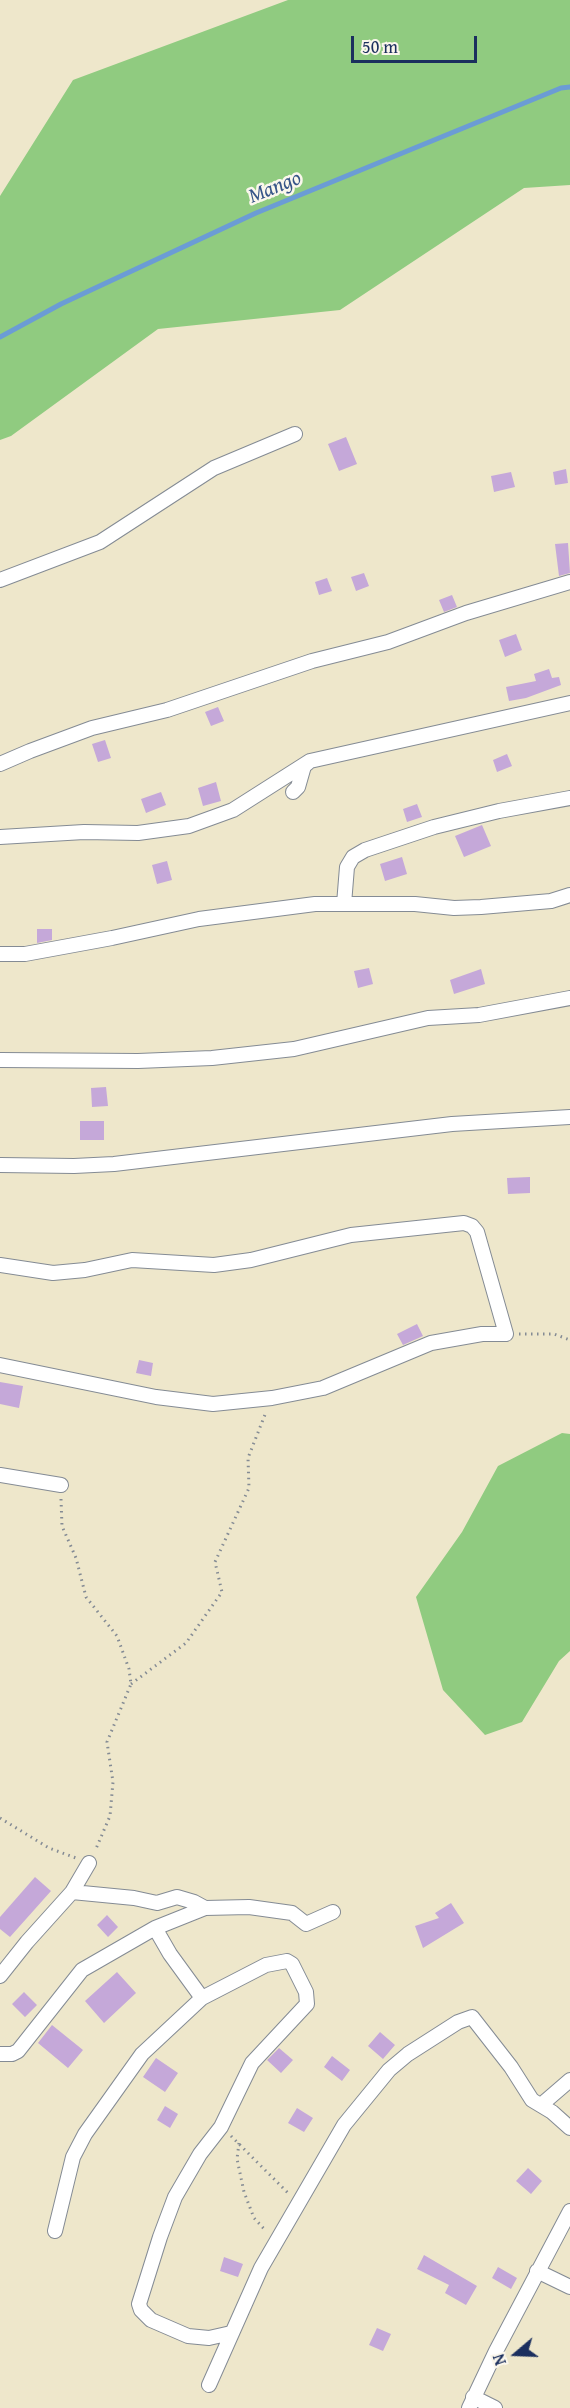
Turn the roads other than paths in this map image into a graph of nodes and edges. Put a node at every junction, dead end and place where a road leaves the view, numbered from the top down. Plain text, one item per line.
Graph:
1 (295, 434) dead end
2 (0, 580) edge
3 (570, 582) edge
4 (570, 703) edge
5 (310, 761) junction
6 (0, 764) edge
7 (293, 792) dead end
8 (570, 798) edge
9 (0, 837) edge
10 (570, 895) edge
11 (344, 904) junction
12 (0, 954) edge
13 (570, 998) edge
14 (0, 1060) edge
15 (570, 1117) edge
16 (0, 1165) edge
17 (0, 1265) edge
18 (0, 1365) edge
19 (0, 1475) edge
20 (61, 1485) road end
21 (89, 1863) road end
22 (72, 1892) junction
23 (205, 1908) junction
24 (333, 1912) dead end
25 (155, 1929) junction
26 (0, 1976) edge
27 (202, 1998) junction
28 (0, 2055) edge
29 (570, 2080) edge
30 (540, 2105) junction
31 (570, 2128) edge
32 (570, 2211) edge
33 (55, 2231) dead end
34 (537, 2271) junction
35 (570, 2287) edge
36 (231, 2333) junction
37 (209, 2385) dead end
38 (471, 2402) edge
39 (495, 2408) edge

1 - 2 street
3 - 6 street
4 - 5 street
5 - 7 street
5 - 9 street
8 - 11 street
10 - 11 street
11 - 12 street
13 - 14 street
15 - 16 street
17 - 18 street
19 - 20 street
21 - 22 street
22 - 23 street
22 - 26 street
23 - 24 street
23 - 25 street
25 - 27 street
25 - 28 street
27 - 33 street
27 - 36 street
29 - 30 street
30 - 31 street
30 - 36 street
32 - 34 street
34 - 35 street
34 - 38 street
36 - 37 street
38 - 39 street

